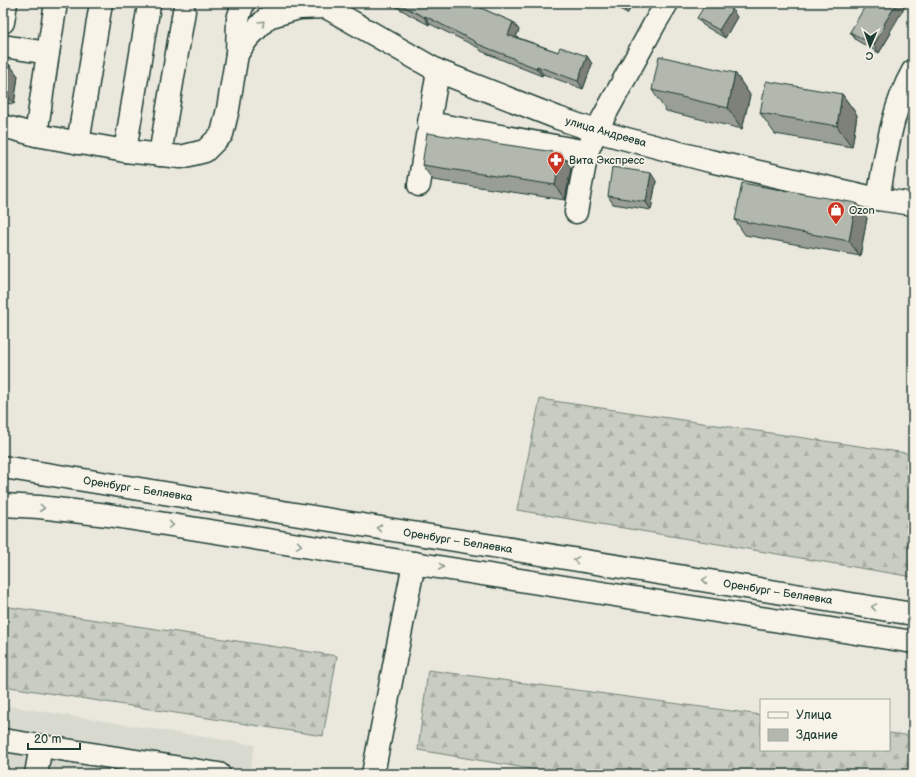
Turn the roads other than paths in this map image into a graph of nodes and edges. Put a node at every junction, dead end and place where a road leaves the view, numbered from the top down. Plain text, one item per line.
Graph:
1 (6, 3) edge
2 (56, 3) edge
3 (101, 3) edge
4 (243, 3) edge
5 (667, 3) edge
6 (149, 5) dead end
7 (323, 5) edge
8 (184, 10) dead end
9 (3, 22) edge
10 (3, 46) edge
11 (48, 53) junction
12 (237, 54) junction
13 (438, 71) junction
14 (913, 71) edge
15 (429, 123) junction
16 (3, 126) edge
17 (596, 131) junction
18 (36, 135) junction
19 (78, 142) junction
20 (125, 151) junction
21 (587, 152) junction
22 (160, 155) junction
23 (419, 185) dead end
24 (878, 199) junction
25 (913, 204) edge
26 (576, 212) dead end
27 (3, 467) edge
28 (3, 505) edge
29 (414, 563) junction
30 (913, 614) edge
31 (913, 642) edge
32 (3, 740) edge
33 (41, 746) junction
34 (36, 774) edge
35 (219, 774) edge
36 (373, 774) edge

1 - 9 main road
2 - 11 main road
3 - 19 main road
4 - 12 main road
5 - 17 main road
6 - 20 main road
12 -> 7 main road
7 - 13 main road, улица Андреева
8 - 22 main road
10 - 11 main road
11 - 18 main road
12 - 22 main road
13 - 15 main road
13 - 17 main road, улица Андреева
14 - 24 main road
15 - 21 main road
15 - 23 main road
16 - 18 main road
17 - 21 main road
17 - 24 main road, улица Андреева
18 - 19 main road
19 - 20 main road
20 - 22 main road
21 - 26 main road
24 - 25 main road, улица Андреева
30 -> 27 main road, Оренбург – Беляевка
28 -> 29 main road
29 -> 31 main road
29 - 36 main road
32 - 33 main road
33 - 34 main road
33 - 35 main road

